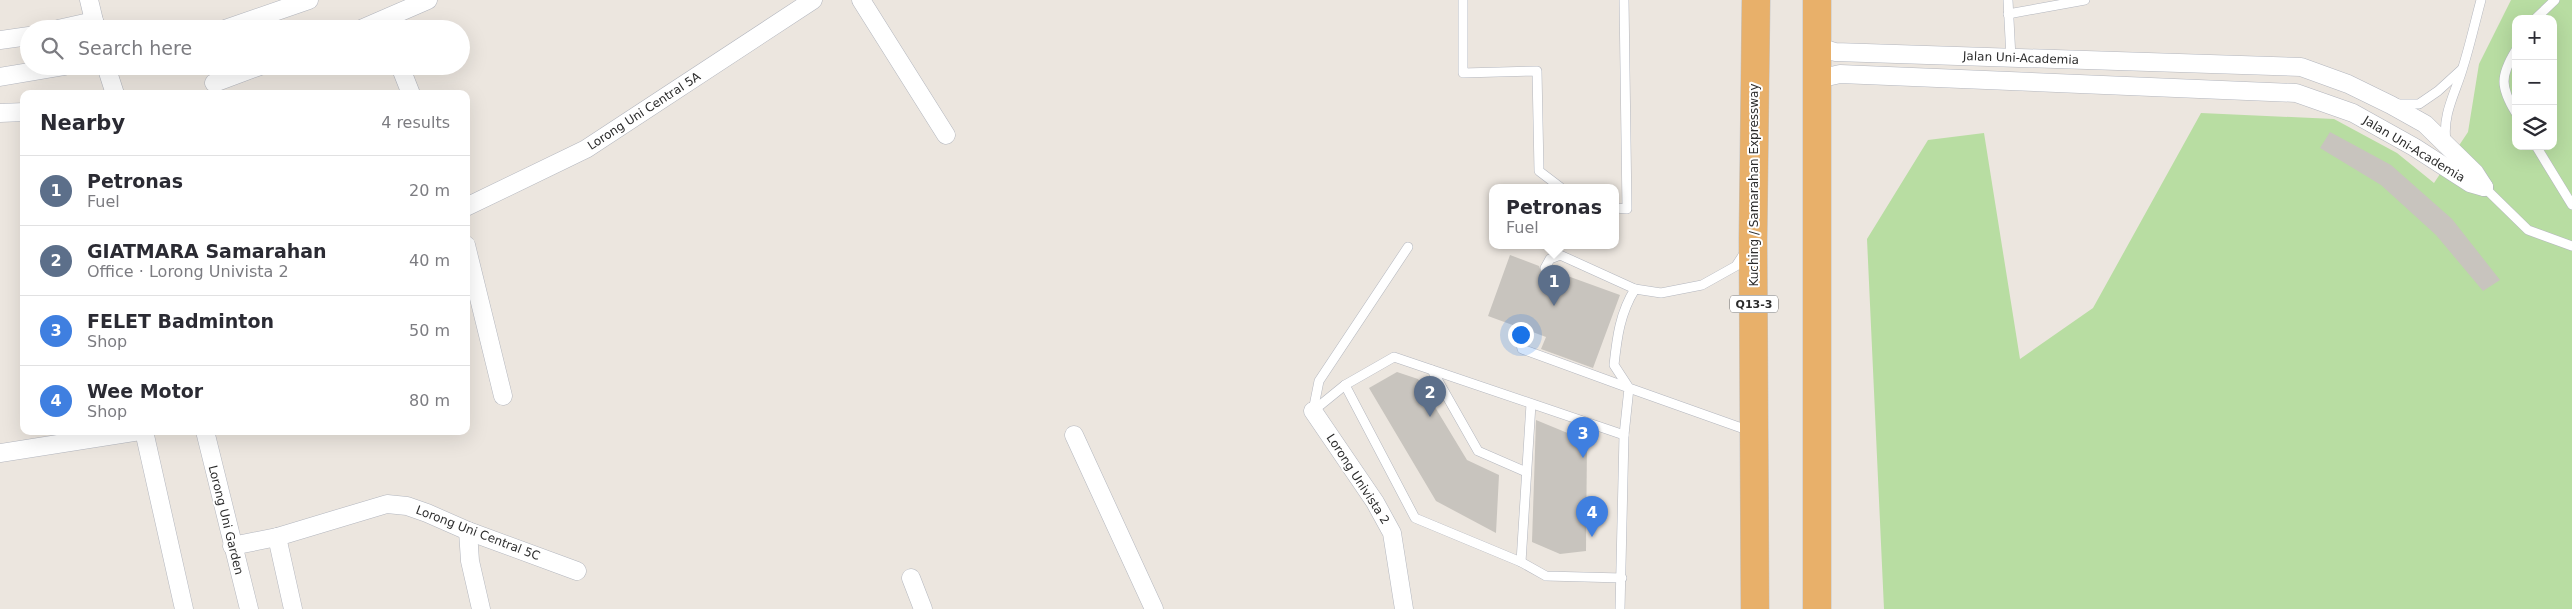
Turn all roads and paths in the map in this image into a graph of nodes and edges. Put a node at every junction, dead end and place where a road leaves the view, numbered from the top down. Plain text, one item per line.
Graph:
1 (88, 0) edge
2 (428, 0) edge
3 (813, 0) edge
4 (861, 0) edge
5 (1463, 0) edge
6 (1624, 0) edge
7 (1756, 0) edge
8 (1817, 0) edge
9 (2008, 0) edge
10 (2085, 0) edge
11 (2481, 0) edge
12 (2555, 0) edge
13 (303, 1) edge
14 (2008, 14) junction
15 (2539, 15) edge
16 (94, 20) edge
17 (250, 20) edge
18 (393, 20) edge
19 (20, 37) edge
20 (0, 40) edge
21 (1816, 46) junction
22 (2512, 57) edge
23 (2011, 58) junction
24 (2463, 68) junction
25 (20, 73) edge
26 (109, 75) edge
27 (236, 75) edge
28 (404, 75) edge
29 (0, 76) edge
30 (1818, 79) junction
31 (214, 83) dead end
32 (114, 90) edge
33 (409, 90) edge
34 (2391, 105) junction
35 (2512, 106) edge
36 (20, 112) edge
37 (0, 114) edge
38 (946, 136) dead end
39 (2446, 145) junction
40 (2538, 150) edge
41 (2448, 168) junction
42 (1556, 184) edge
43 (2484, 188) junction
44 (470, 205) edge
45 (2572, 205) edge
46 (1619, 208) edge
47 (1753, 238) junction
48 (2572, 246) edge
49 (1408, 247) dead end
50 (470, 262) edge
51 (1545, 268) dead end
52 (1635, 289) junction
53 (1524, 329) dead end
54 (1432, 370) junction
55 (1345, 385) junction
56 (1629, 388) junction
57 (503, 396) dead end
58 (1531, 404) junction
59 (1313, 411) junction
60 (1755, 433) junction
61 (115, 435) edge
62 (145, 435) edge
63 (206, 435) edge
64 (1074, 435) dead end
65 (1624, 435) junction
66 (0, 453) edge
67 (1526, 472) junction
68 (468, 531) junction
69 (277, 537) junction
70 (232, 546) junction
71 (1521, 562) junction
72 (577, 570) dead end
73 (912, 578) dead end
74 (1622, 578) junction
75 (184, 609) edge
76 (249, 609) edge
77 (293, 609) edge
78 (482, 609) edge
79 (923, 609) edge
80 (1154, 609) edge
81 (1404, 609) edge
82 (1620, 609) edge
83 (1755, 609) edge
84 (1817, 609) edge

1 - 16 street
2 - 18 street
3 - 44 street, Lorong Uni Central 5A
4 - 38 street
5 - 42 lane
6 - 46 lane
7 - 47 highway, Kuching / Samarahan Expressway / Q13-3
8 - 21 highway
9 - 14 lane
10 - 14 lane
11 - 24 lane
12 - 15 lane
13 - 17 street
14 - 23 lane
19 - 20 street
21 - 23 street, Jalan Uni-Academia
21 - 30 highway
22 - 35 lane
23 - 34 street, Jalan Uni-Academia
24 - 34 lane
24 - 39 lane
25 - 29 street
26 - 32 street
27 - 31 street
28 - 33 street
30 - 41 street, Jalan Uni-Academia
30 - 84 highway
34 - 39 street, Jalan Uni-Academia
36 - 37 street
39 - 41 lane
39 - 43 street, Jalan Uni-Academia
40 - 45 lane
41 - 43 street, Jalan Uni-Academia
43 - 48 lane
47 - 52 lane
47 - 60 highway, Kuching / Samarahan Expressway / Q13-3
49 - 59 lane
50 - 57 street
51 - 52 lane
52 - 56 lane
53 - 56 lane
54 - 55 lane
54 - 58 lane
54 - 67 lane
55 - 59 lane
55 - 71 lane
56 - 60 lane
56 - 65 lane
58 - 65 lane
58 - 67 lane
59 - 81 street, Lorong Univista 2
60 - 83 highway, Kuching / Samarahan Expressway / Q13-3
61 - 66 street
62 - 75 street
63 - 70 street, Lorong Uni Garden
64 - 80 street
65 - 74 lane
67 - 71 lane
68 - 69 street, Lorong Uni Central 5C
68 - 72 street, Lorong Uni Central 5C
68 - 78 street
69 - 70 street, Lorong Uni Central 5C
69 - 77 street
70 - 76 street, Lorong Uni Garden
71 - 74 lane
73 - 79 street
74 - 82 lane

